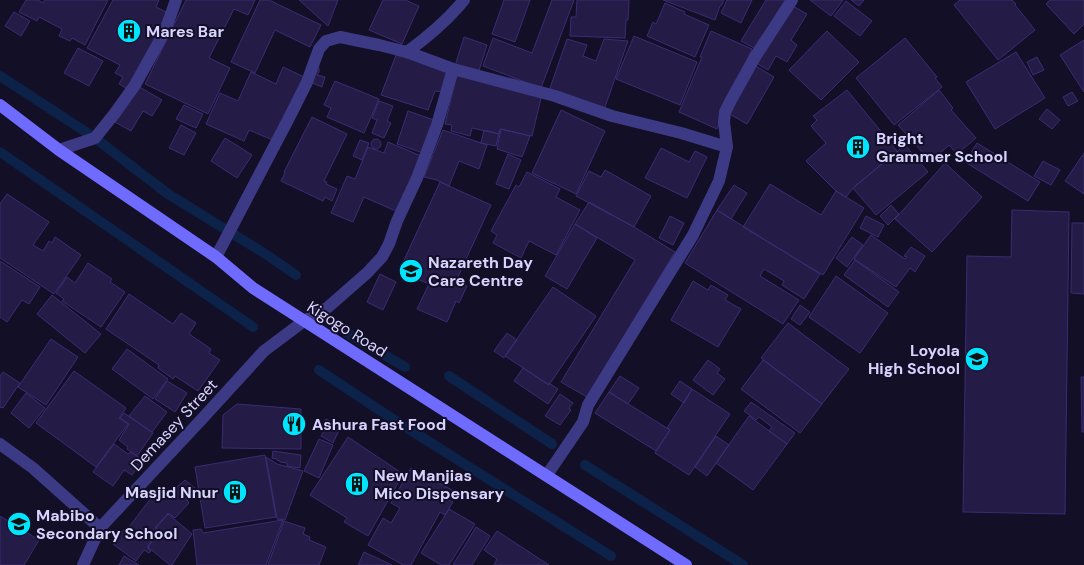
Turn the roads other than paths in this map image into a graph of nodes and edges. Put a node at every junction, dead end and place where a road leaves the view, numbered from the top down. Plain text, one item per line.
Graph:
1 (176, 0) edge
2 (464, 0) edge
3 (792, 0) edge
4 (407, 52) junction
5 (454, 69) junction
6 (0, 105) edge
7 (727, 147) junction
8 (58, 150) junction
9 (216, 257) junction
10 (304, 321) junction
11 (0, 444) edge
12 (547, 475) junction
13 (100, 528) junction
14 (83, 565) edge
15 (686, 565) edge

1 - 8 street
2 - 4 street
3 - 7 street
4 - 5 street
4 - 9 street
5 - 7 street
5 - 10 street, Demasey Street
6 - 8 main road, Kigogo Road
7 - 12 street
8 - 9 main road, Kigogo Road
9 - 10 main road, Kigogo Road
10 - 12 main road, Kigogo Road
10 - 13 street, Demasey Street
11 - 13 street
12 - 15 main road, Kigogo Road
13 - 14 street, Demasey Street

